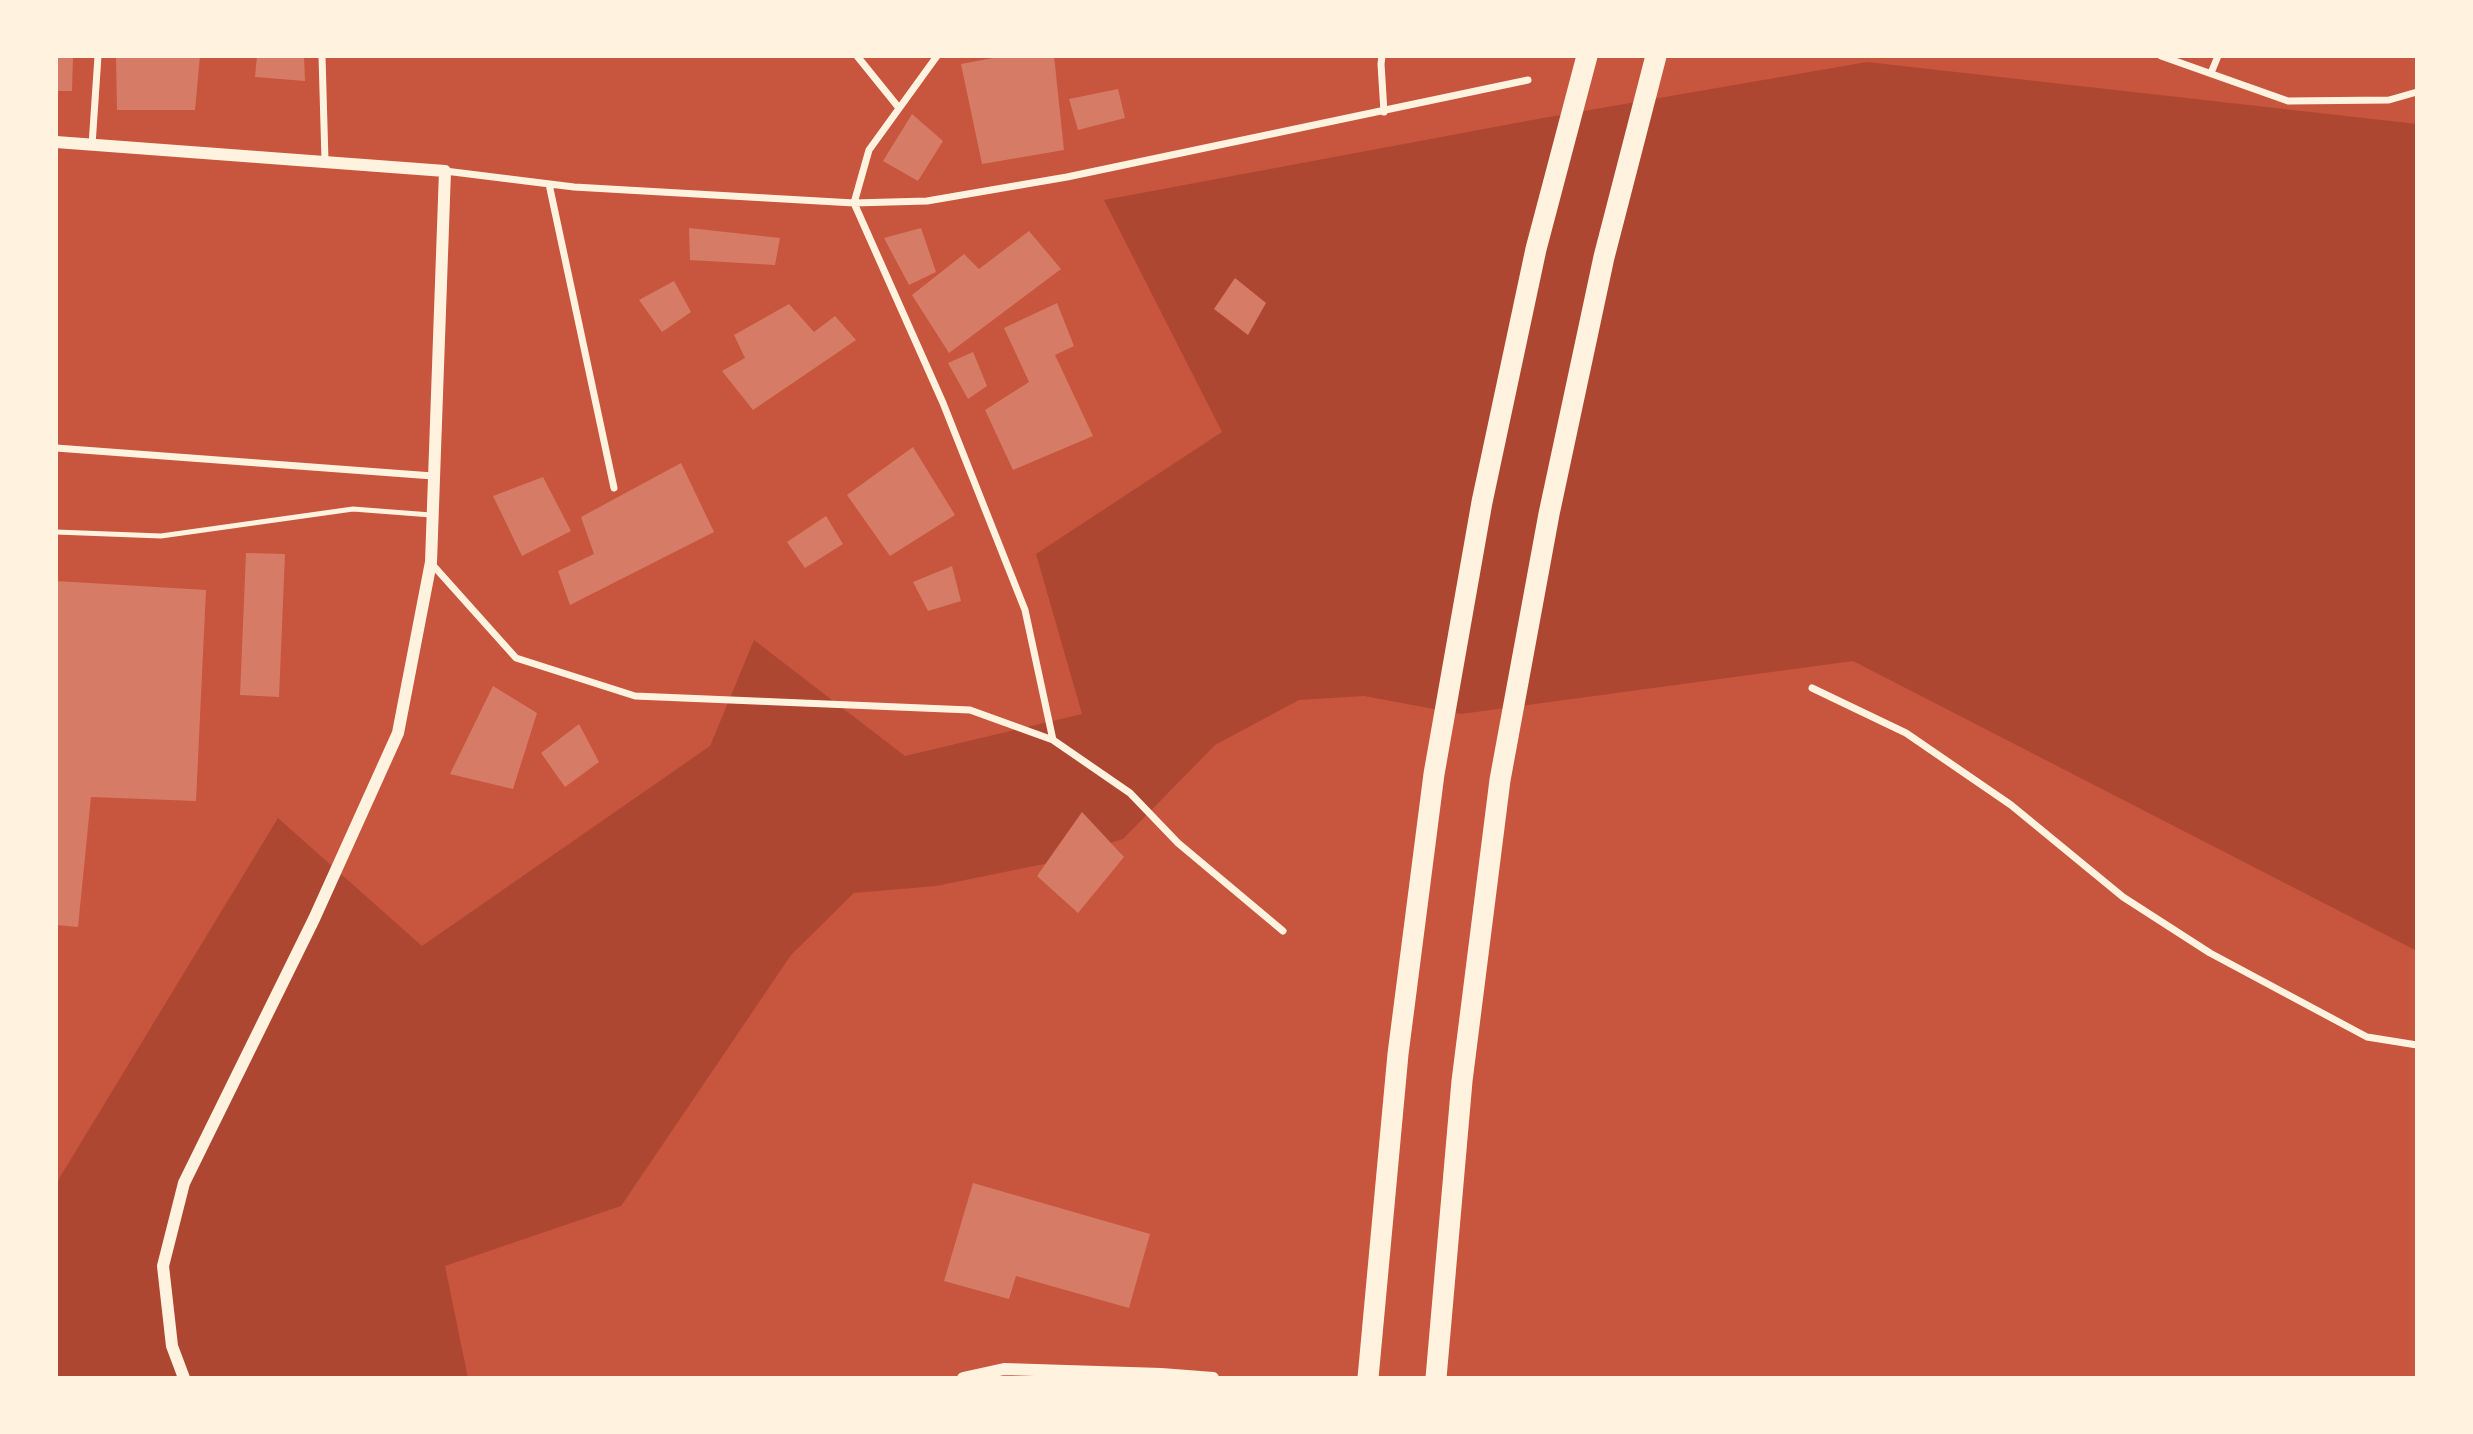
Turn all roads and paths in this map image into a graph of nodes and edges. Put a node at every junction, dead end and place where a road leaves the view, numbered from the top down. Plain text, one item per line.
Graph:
1 (97, 56) edge
2 (322, 56) edge
3 (857, 56) edge
4 (937, 56) edge
5 (1382, 56) edge
6 (1587, 56) edge
7 (1656, 56) edge
8 (2161, 56) edge
9 (2218, 56) edge
10 (2211, 74) junction
11 (1528, 80) dead end
12 (2417, 92) edge
13 (900, 108) junction
14 (1384, 112) junction
15 (56, 142) edge
16 (92, 145) junction
17 (325, 161) junction
18 (445, 171) junction
19 (549, 184) junction
20 (854, 203) junction
21 (56, 448) edge
22 (433, 476) junction
23 (614, 488) dead end
24 (432, 515) junction
25 (56, 532) edge
26 (430, 562) junction
27 (1812, 688) dead end
28 (1053, 740) junction
29 (1283, 931) dead end
30 (2417, 1045) edge
31 (1097, 1376) edge
32 (184, 1378) edge
33 (963, 1378) edge
34 (1213, 1378) edge
35 (1368, 1378) edge
36 (1436, 1378) edge

1 - 16 street
2 - 17 street
3 - 13 street
4 - 13 street
5 - 14 street
6 - 35 highway
7 - 36 highway
8 - 10 street
9 - 10 street
10 - 12 street
11 - 14 street
13 - 20 street
14 - 20 street
15 - 16 street
16 - 17 street
17 - 18 street
18 - 19 street
18 - 22 street
19 - 20 street
19 - 23 street
20 - 28 street
21 - 22 street
22 - 24 street
24 - 25 lane
24 - 26 street
26 - 28 street
26 - 32 street
27 - 30 street
28 - 29 street
31 - 33 street
31 - 34 street

